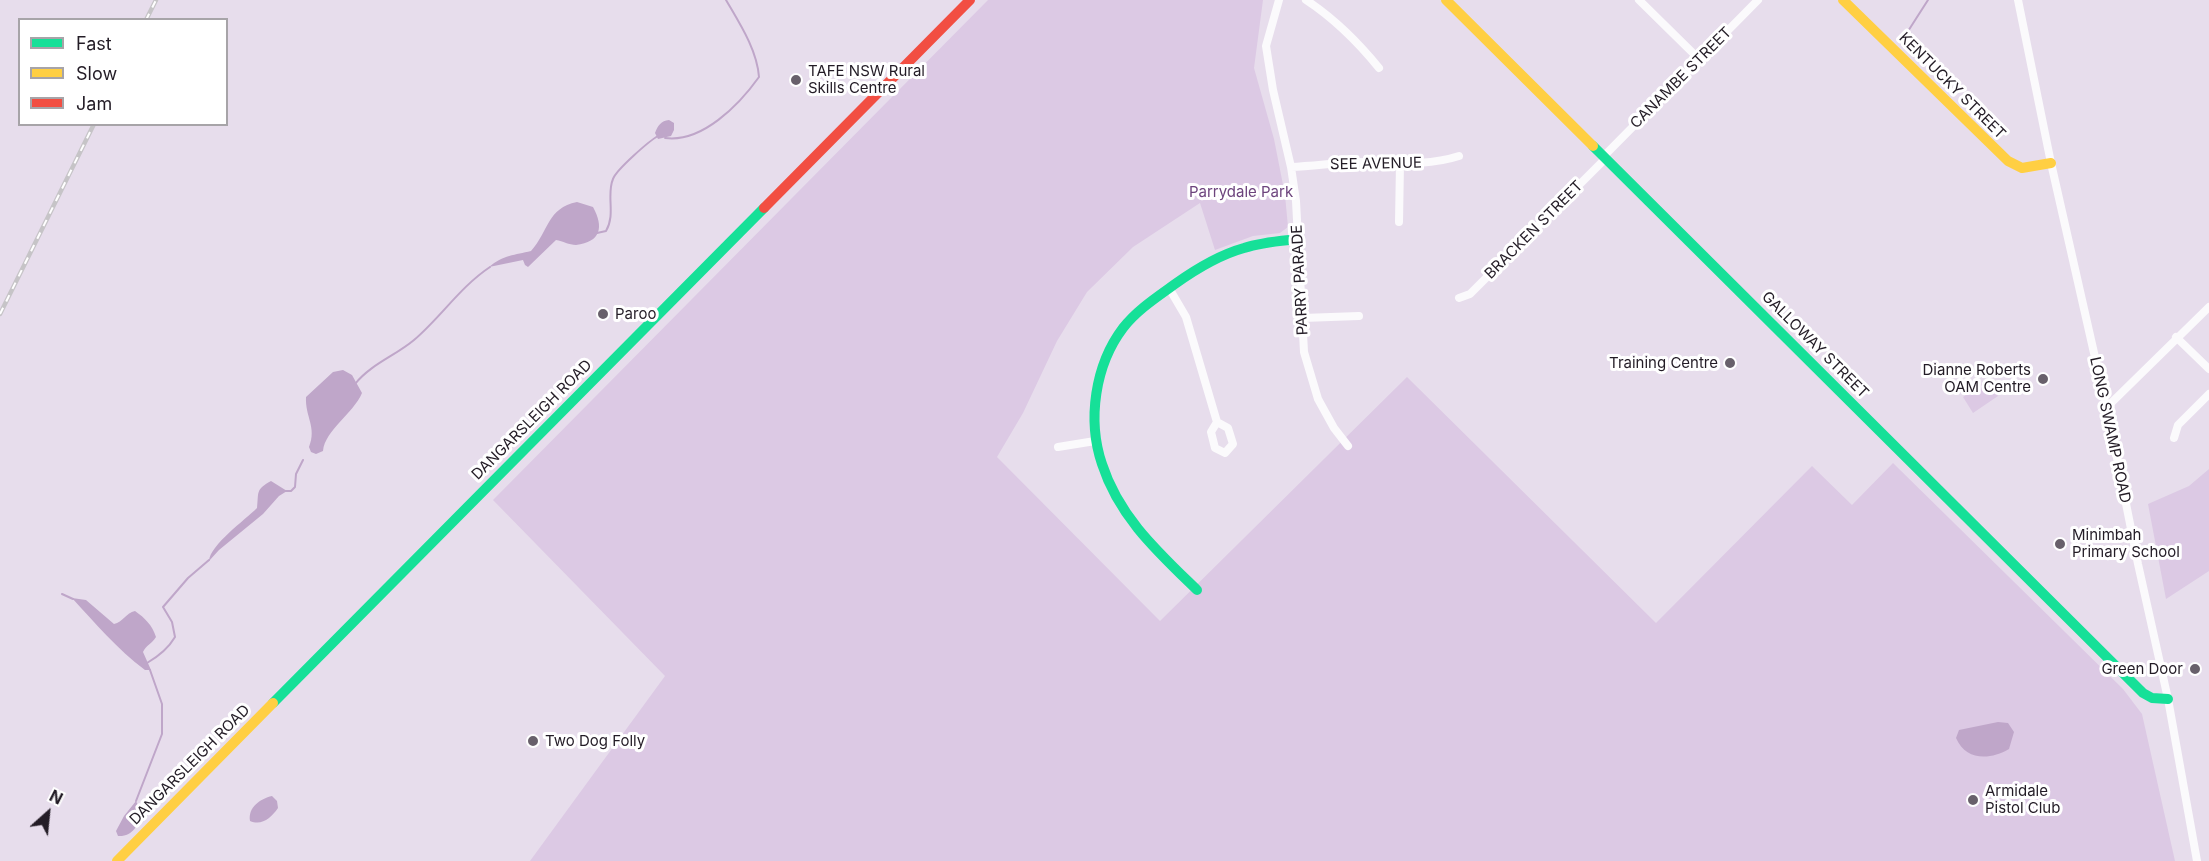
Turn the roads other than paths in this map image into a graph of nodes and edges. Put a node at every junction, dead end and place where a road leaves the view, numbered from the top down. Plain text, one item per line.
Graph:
1 (970, 0) edge
2 (1279, 0) edge
3 (1306, 0) edge
4 (1446, 0) edge
5 (1639, 0) edge
6 (1758, 0) edge
7 (1843, 0) edge
8 (2018, 0) edge
9 (1700, 60) junction
10 (1379, 68) dead end
11 (1459, 156) dead end
12 (1605, 157) junction
13 (2051, 163) junction
14 (1400, 164) junction
15 (1292, 167) junction
16 (1399, 222) dead end
17 (1298, 239) junction
18 (1169, 288) junction
19 (1459, 298) dead end
20 (2209, 307) edge
21 (1359, 316) dead end
22 (1303, 318) junction
23 (2176, 338) junction
24 (2209, 369) edge
25 (2209, 394) edge
26 (2106, 408) junction
27 (1217, 422) dead end
28 (2174, 438) dead end
29 (1095, 441) junction
30 (1348, 446) dead end
31 (1058, 447) dead end
32 (1197, 590) dead end
33 (2168, 699) junction
34 (117, 861) edge
35 (2197, 861) edge

1 - 34 street, DANGARSLEIGH ROAD
2 - 15 street, PARRY PARADE
3 - 10 street
4 - 12 street, GALLOWAY STREET
5 - 9 street
6 - 9 street, CANAMBE STREET
7 - 13 street, KENTUCKY STREET
8 - 13 street, LONG SWAMP ROAD
9 - 12 street, CANAMBE STREET
11 - 14 street, SEE AVENUE
12 - 19 street, BRACKEN STREET
12 - 33 street, GALLOWAY STREET
13 - 26 street, LONG SWAMP ROAD
14 - 15 street, SEE AVENUE
14 - 16 street
15 - 17 street, PARRY PARADE
17 - 18 street
17 - 22 street, PARRY PARADE
18 - 27 street
18 - 29 street
20 - 23 street
21 - 22 street
22 - 30 street, PARRY PARADE
23 - 24 street
23 - 26 street
25 - 28 street
26 - 33 street, LONG SWAMP ROAD
29 - 31 street
29 - 32 street
33 - 35 street, LONG SWAMP ROAD

